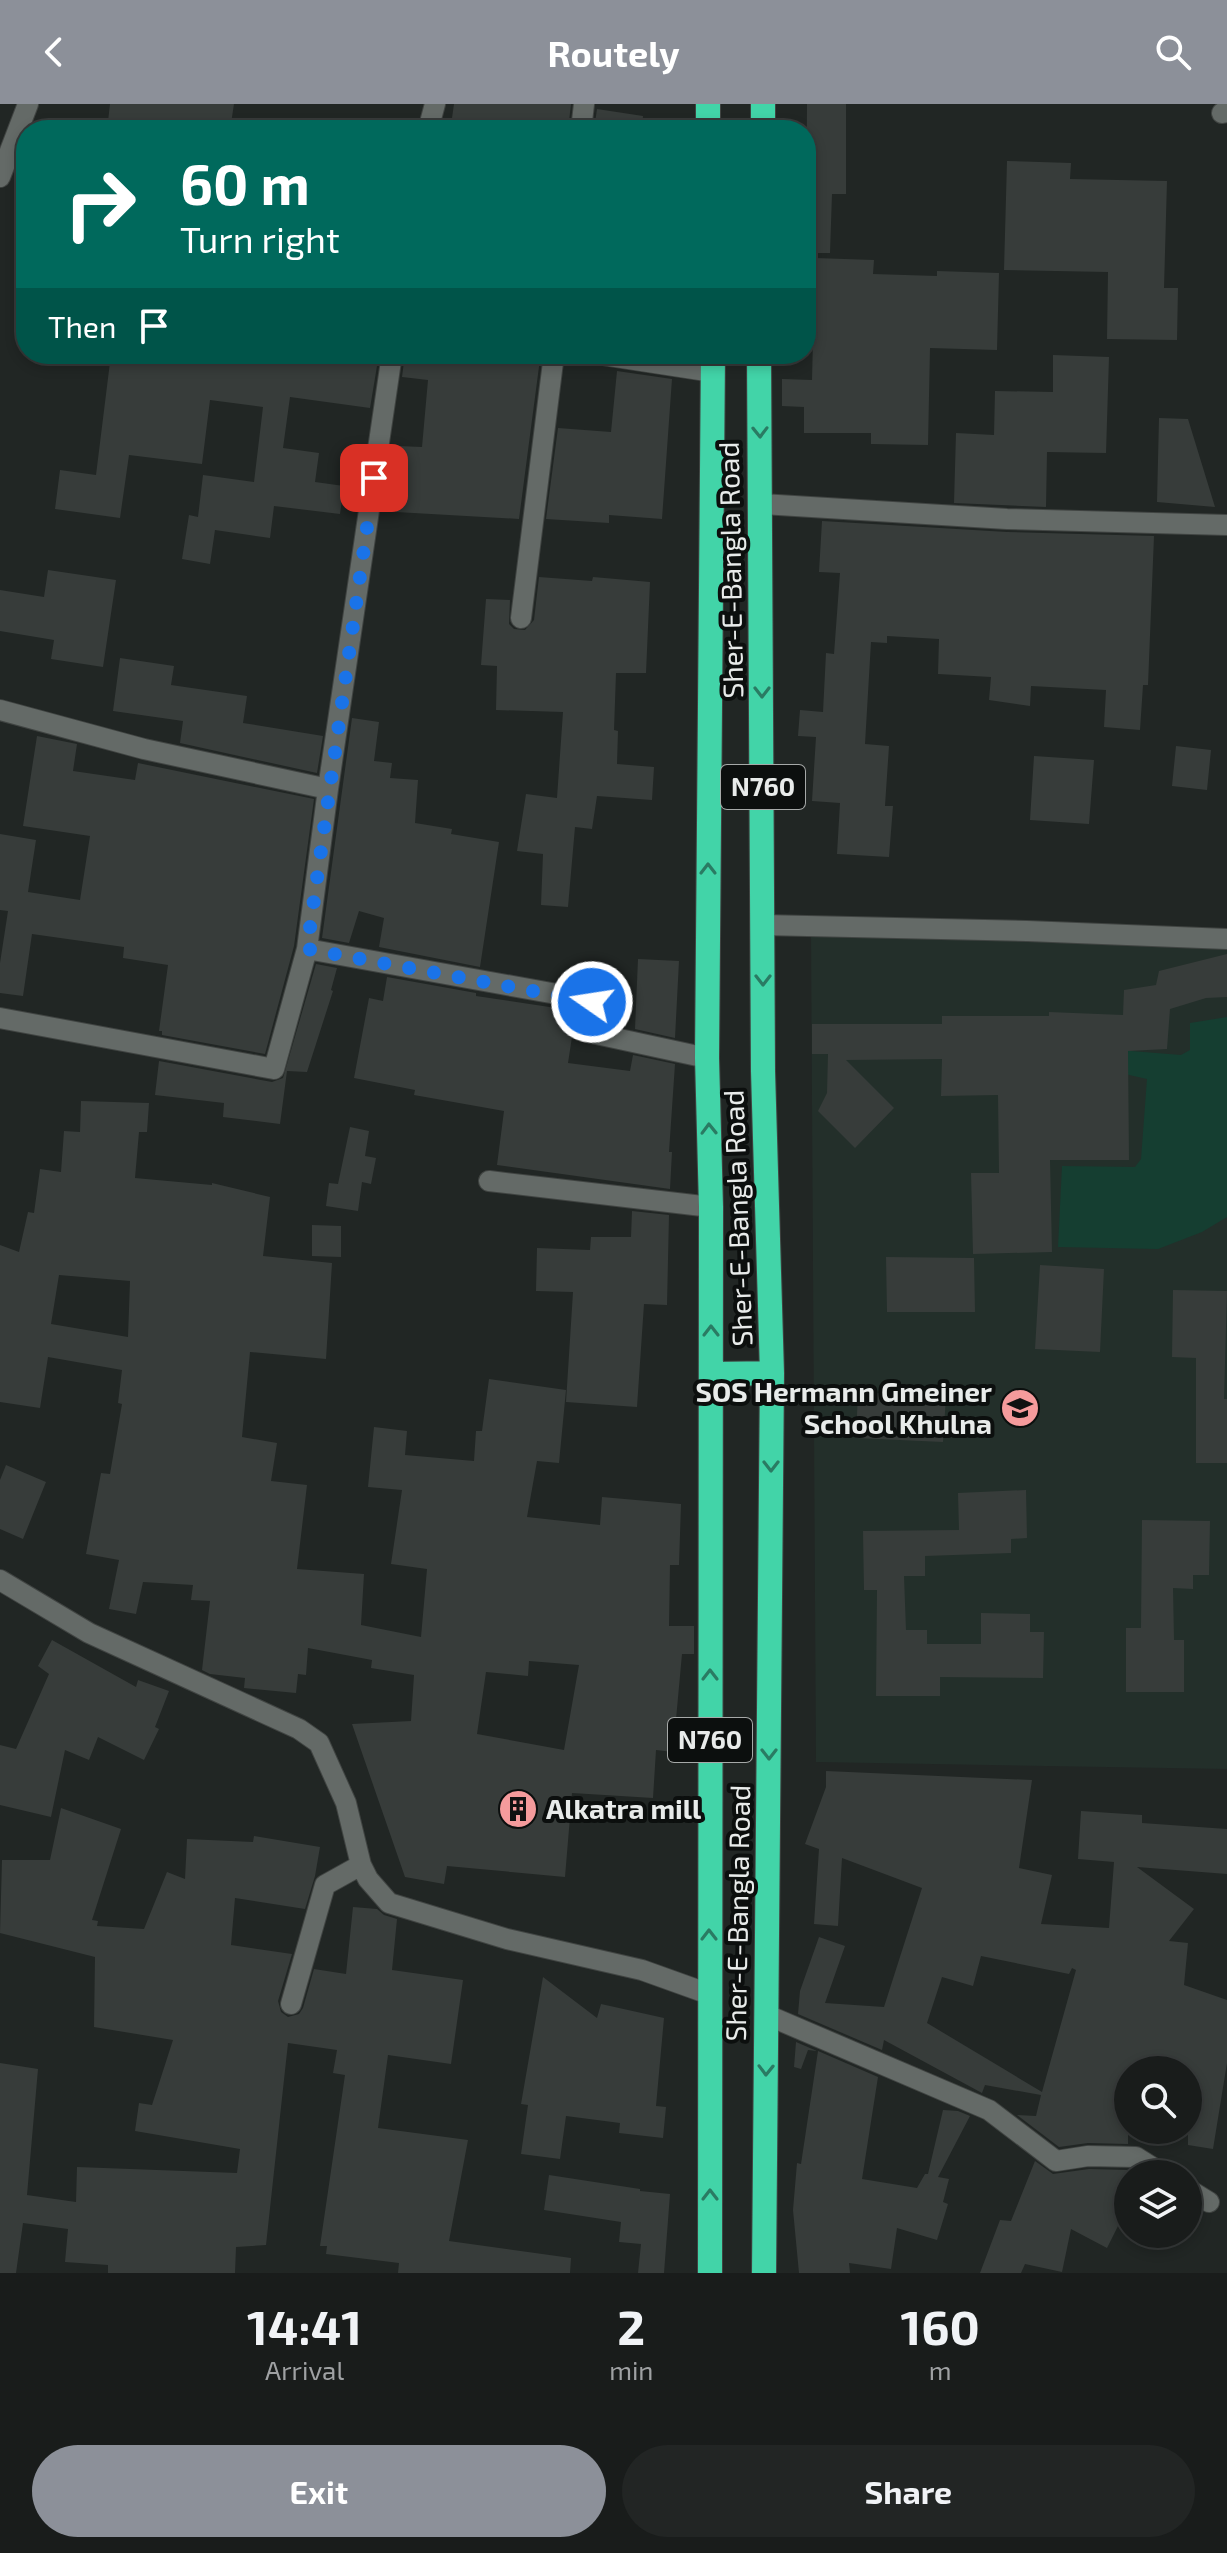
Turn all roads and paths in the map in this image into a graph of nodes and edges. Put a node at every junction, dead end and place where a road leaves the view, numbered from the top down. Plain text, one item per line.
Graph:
1 (16, 135) edge
2 (0, 177) edge
3 (391, 364) edge
4 (553, 364) edge
5 (713, 364) edge
6 (759, 364) edge
7 (761, 504) junction
8 (1227, 525) edge
9 (521, 618) dead end
10 (0, 710) edge
11 (328, 789) junction
12 (763, 925) junction
13 (1227, 939) edge
14 (307, 949) junction
15 (0, 1018) edge
16 (707, 1058) junction
17 (489, 1181) dead end
18 (711, 1207) junction
19 (772, 1373) junction
20 (711, 1374) junction
21 (0, 1580) edge
22 (361, 1865) junction
23 (709, 1994) junction
24 (291, 2004) dead end
25 (767, 2015) junction
26 (1141, 2160) edge
27 (1202, 2198) edge
28 (1209, 2202) dead end
29 (710, 2273) edge
30 (764, 2273) edge

1 - 2 street
3 - 11 street
4 - 9 street
16 -> 5 highway, Sher-E-Bangla Road / N760
6 -> 7 highway, Sher-E-Bangla Road / N760
7 - 8 street
7 -> 12 highway, Sher-E-Bangla Road / N760
10 - 11 street
11 - 14 street
12 - 13 street
12 -> 19 highway, Sher-E-Bangla Road / N760
14 - 15 street
14 - 16 street
18 -> 16 highway, Sher-E-Bangla Road / N760
17 - 18 street
20 -> 18 highway, Sher-E-Bangla Road / N760
19 - 20 highway
19 -> 25 highway, Sher-E-Bangla Road / N760
23 -> 20 highway, Sher-E-Bangla Road / N760
21 - 22 street
22 - 23 street
22 - 24 street
29 -> 23 highway, Sher-E-Bangla Road / N760
25 - 26 street
25 -> 30 highway, Sher-E-Bangla Road / N760
27 - 28 street

